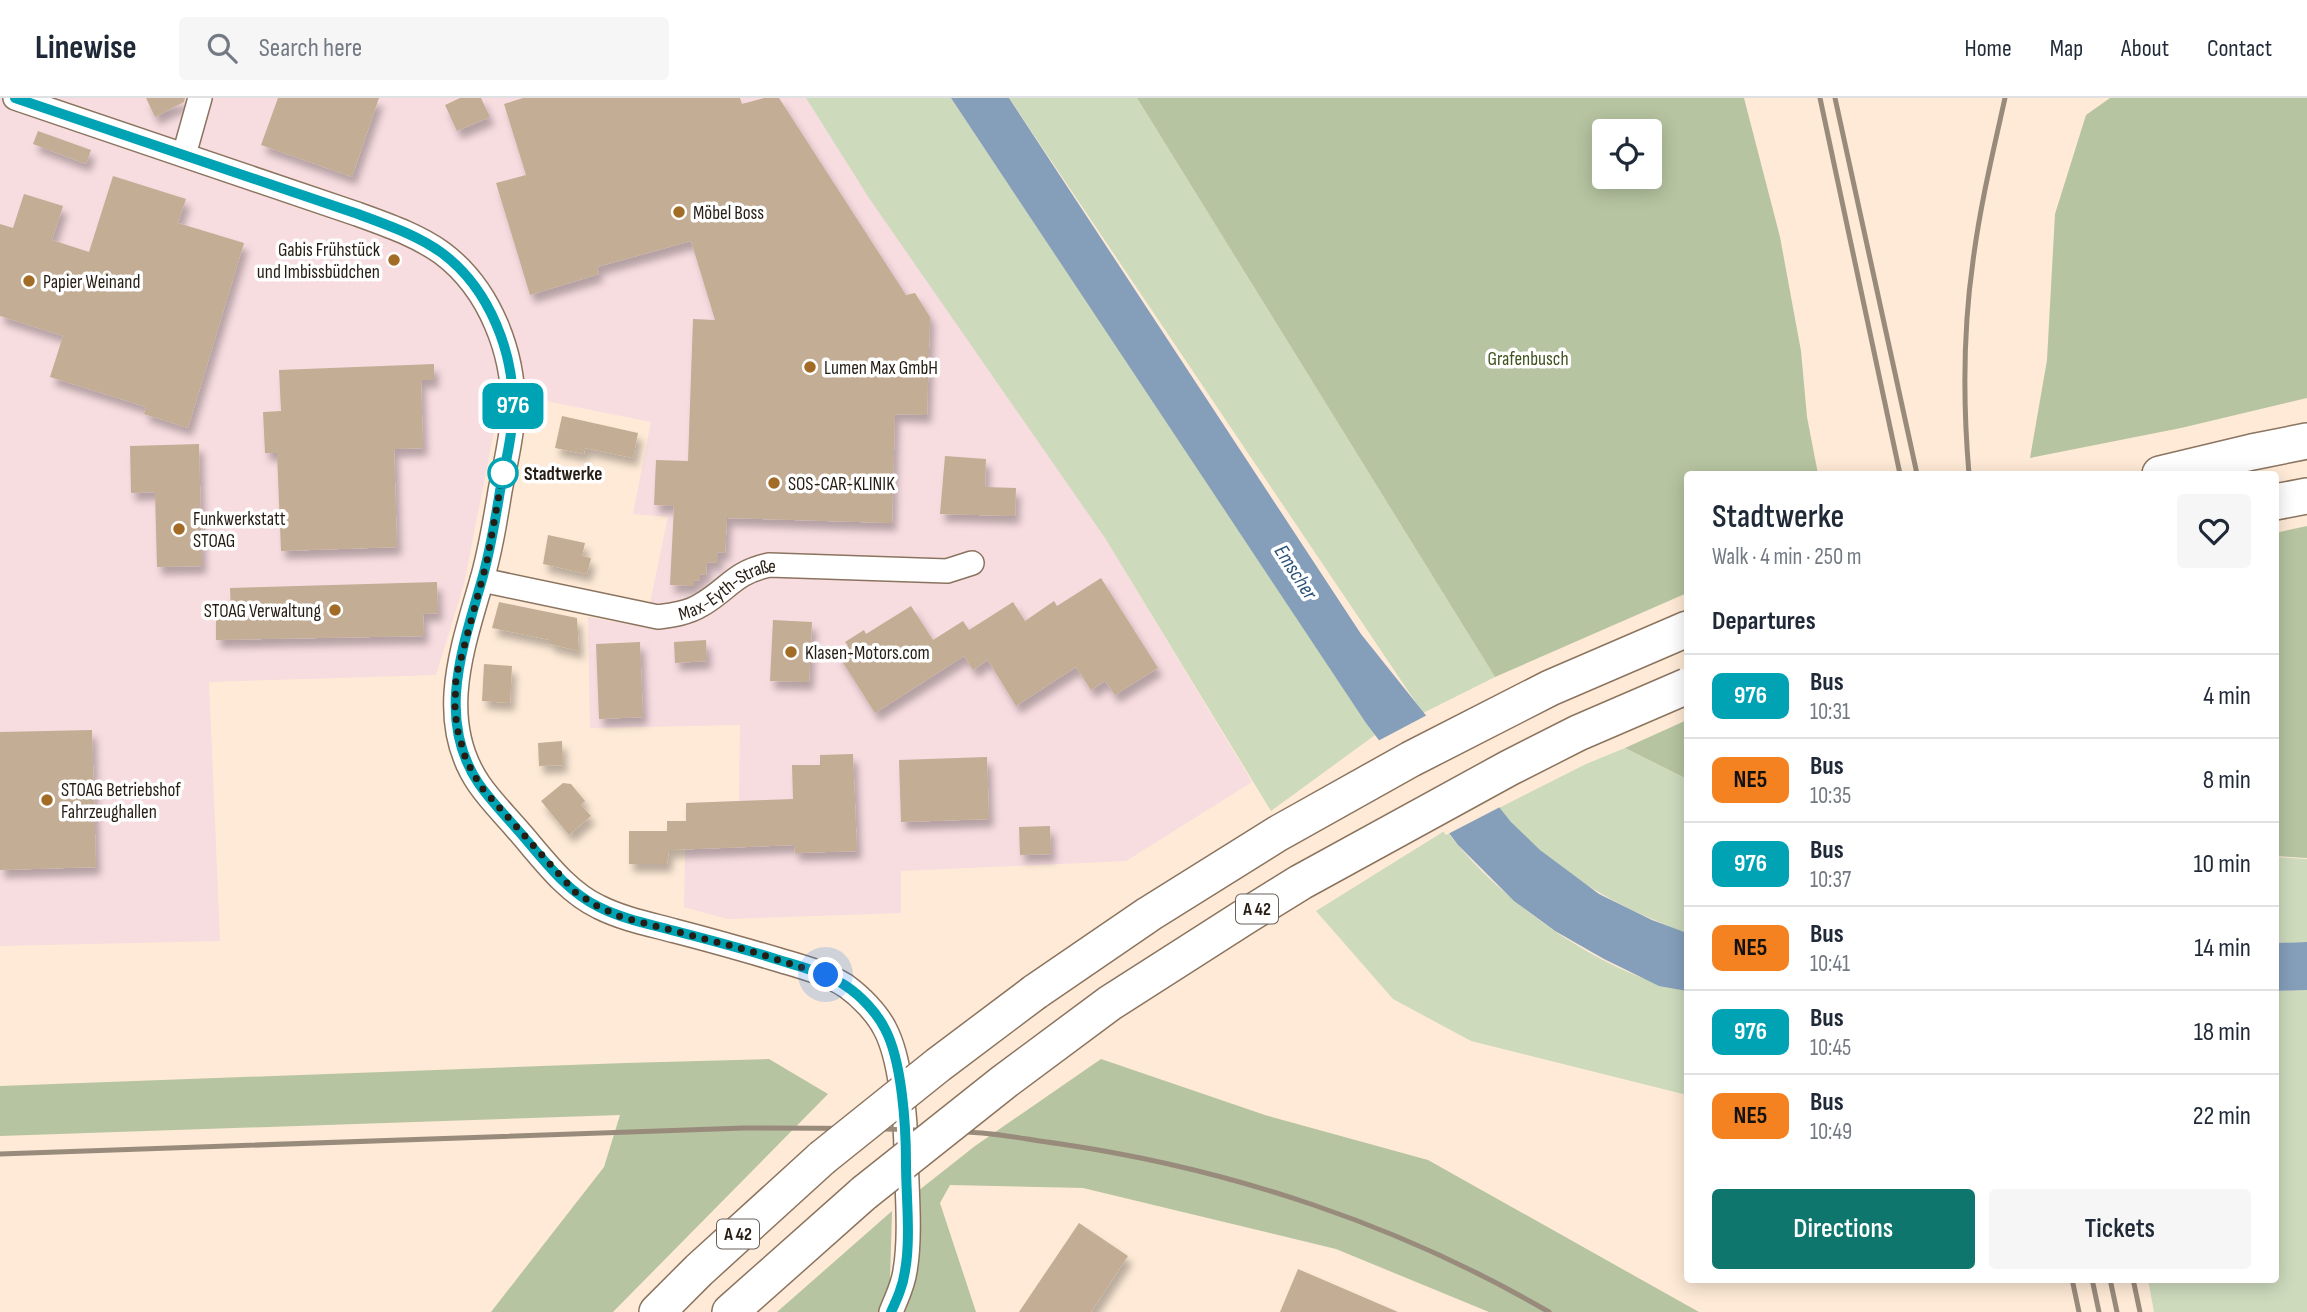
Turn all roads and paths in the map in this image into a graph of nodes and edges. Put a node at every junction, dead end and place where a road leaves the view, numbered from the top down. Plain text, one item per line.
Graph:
1 (15, 98) edge
2 (200, 98) edge
3 (184, 155) junction
4 (2307, 441) edge
5 (2173, 471) edge
6 (2307, 496) edge
7 (2279, 501) edge
8 (972, 564) dead end
9 (482, 580) junction
10 (1684, 630) edge
11 (1684, 687) edge
12 (657, 1312) edge
13 (730, 1312) edge
14 (891, 1312) edge

1 - 3 street
2 - 3 street
3 - 9 street
4 - 5 highway
6 - 7 highway
8 - 9 street, Max-Eyth-Straße
9 - 14 street
10 - 12 highway, A 42, bridge
11 - 13 highway, A 42, bridge

